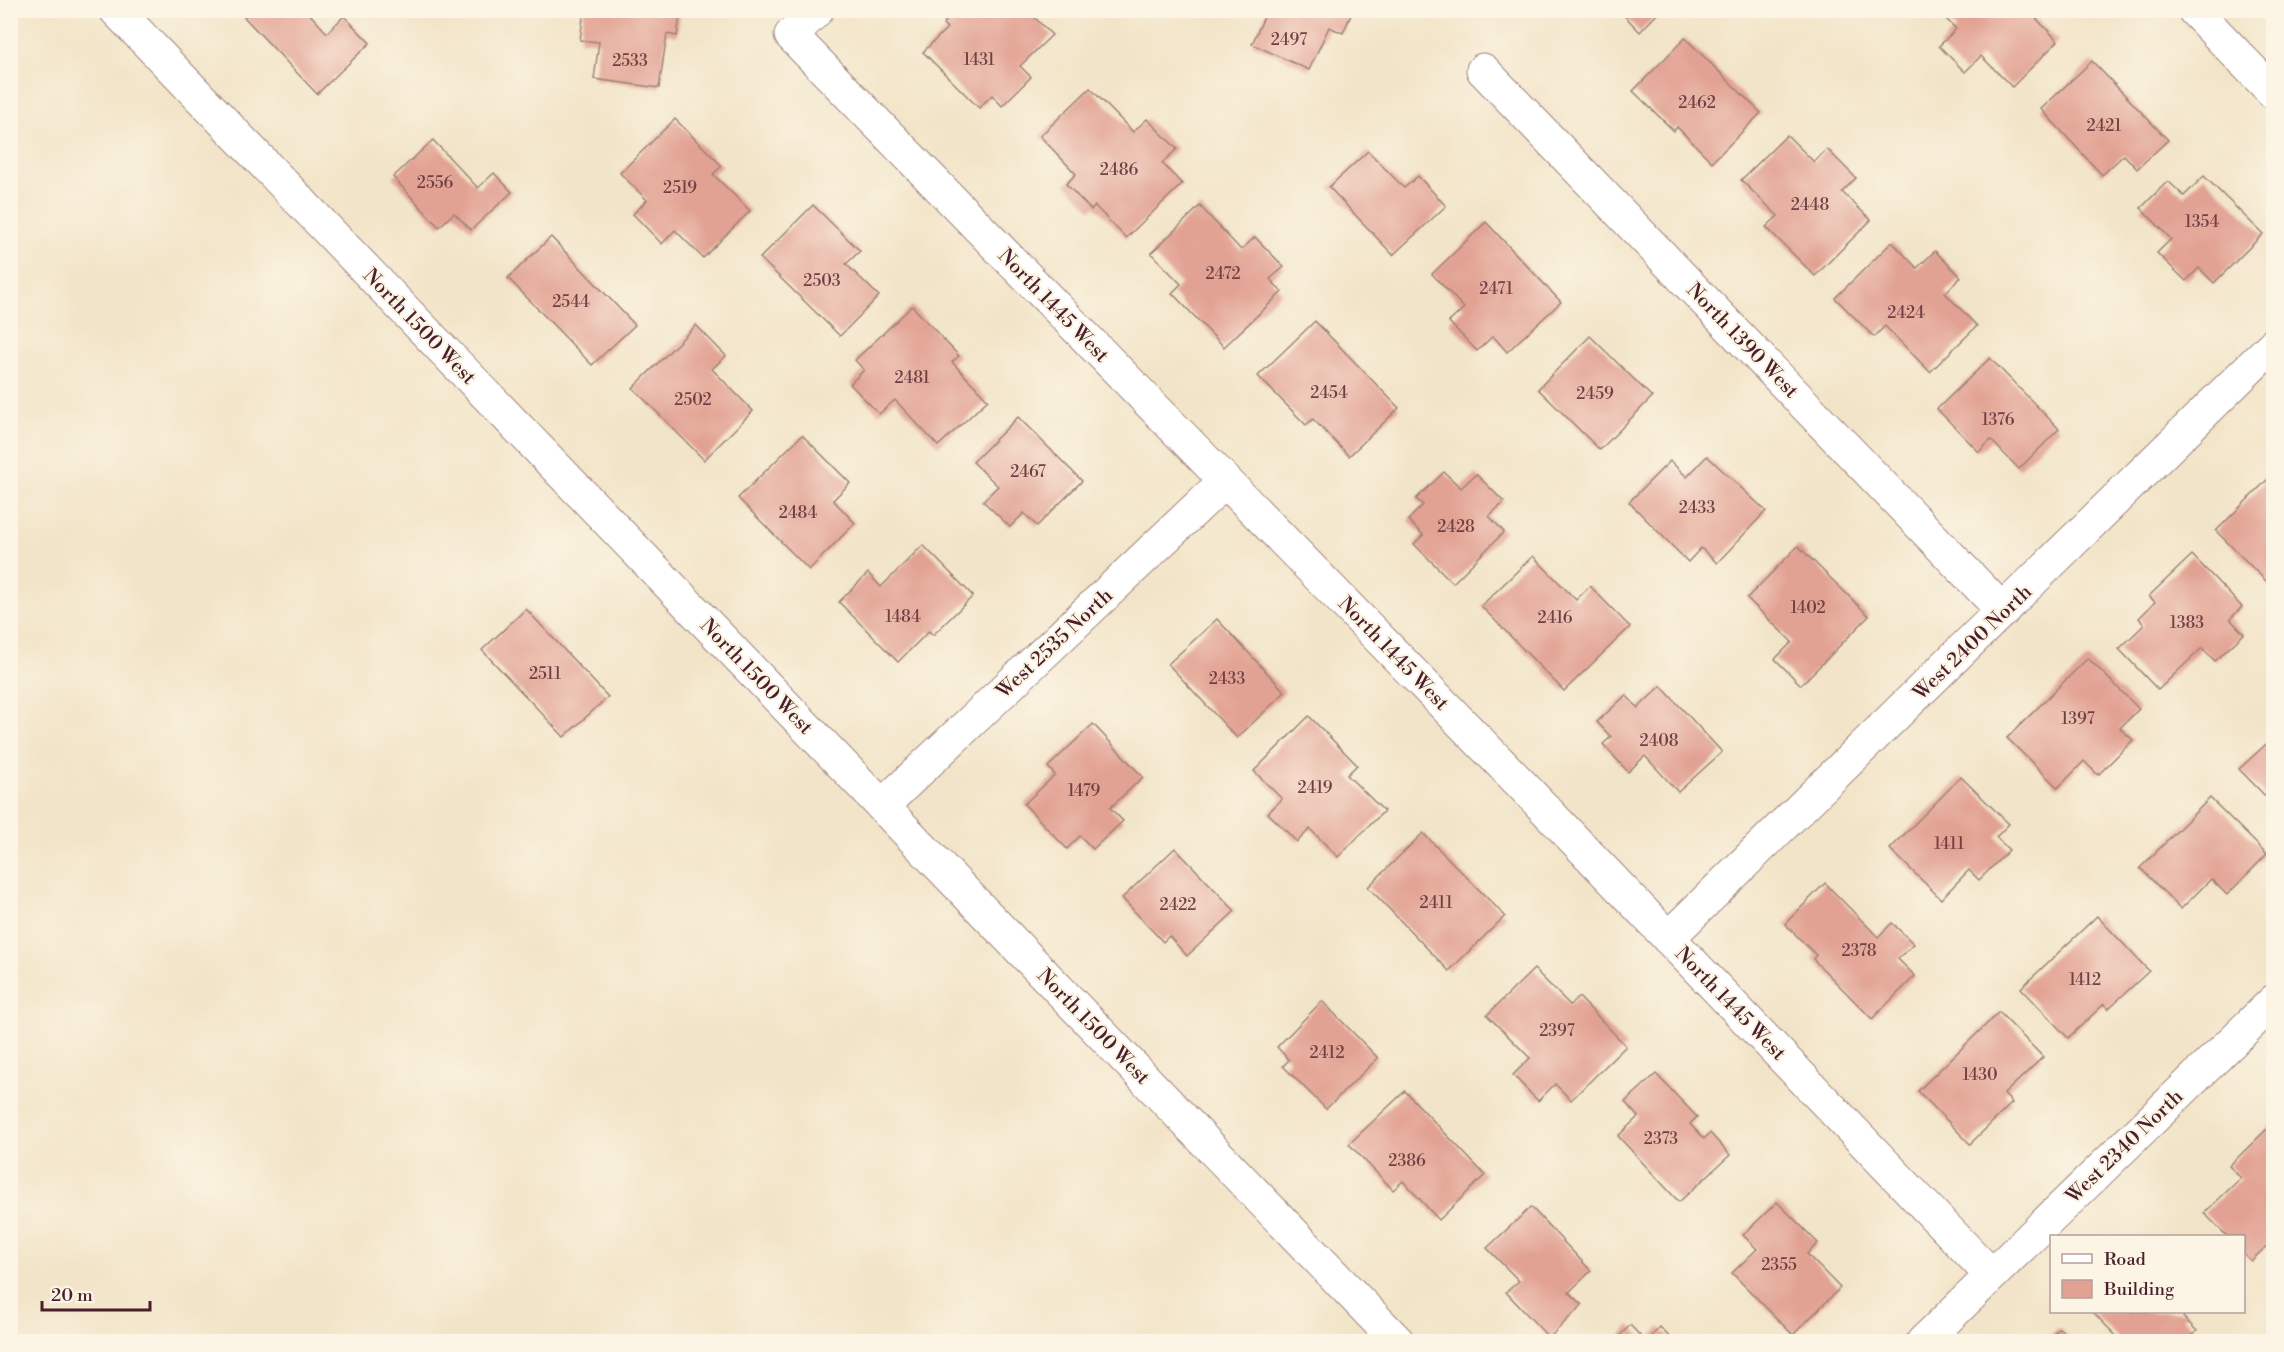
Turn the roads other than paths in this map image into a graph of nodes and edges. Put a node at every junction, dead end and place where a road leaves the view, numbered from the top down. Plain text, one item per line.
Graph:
1 (817, 10) edge
2 (2194, 10) edge
3 (128, 14) edge
4 (1483, 70) dead end
5 (2274, 93) edge
6 (2274, 344) edge
7 (1226, 481) junction
8 (2003, 611) junction
9 (882, 806) junction
10 (1668, 938) junction
11 (2274, 1001) edge
12 (1991, 1275) junction
13 (1398, 1341) edge
14 (1923, 1341) edge

1 - 7 street, North 1445 West
2 - 5 street
3 - 9 street, North 1500 West
4 - 8 street, North 1390 West
6 - 8 street, West 2400 North
7 - 9 street, West 2535 North
7 - 10 street, North 1445 West
8 - 10 street, West 2400 North
9 - 13 street, North 1500 West
10 - 12 street, North 1445 West
11 - 12 street, West 2340 North
12 - 14 street, West 2340 North

